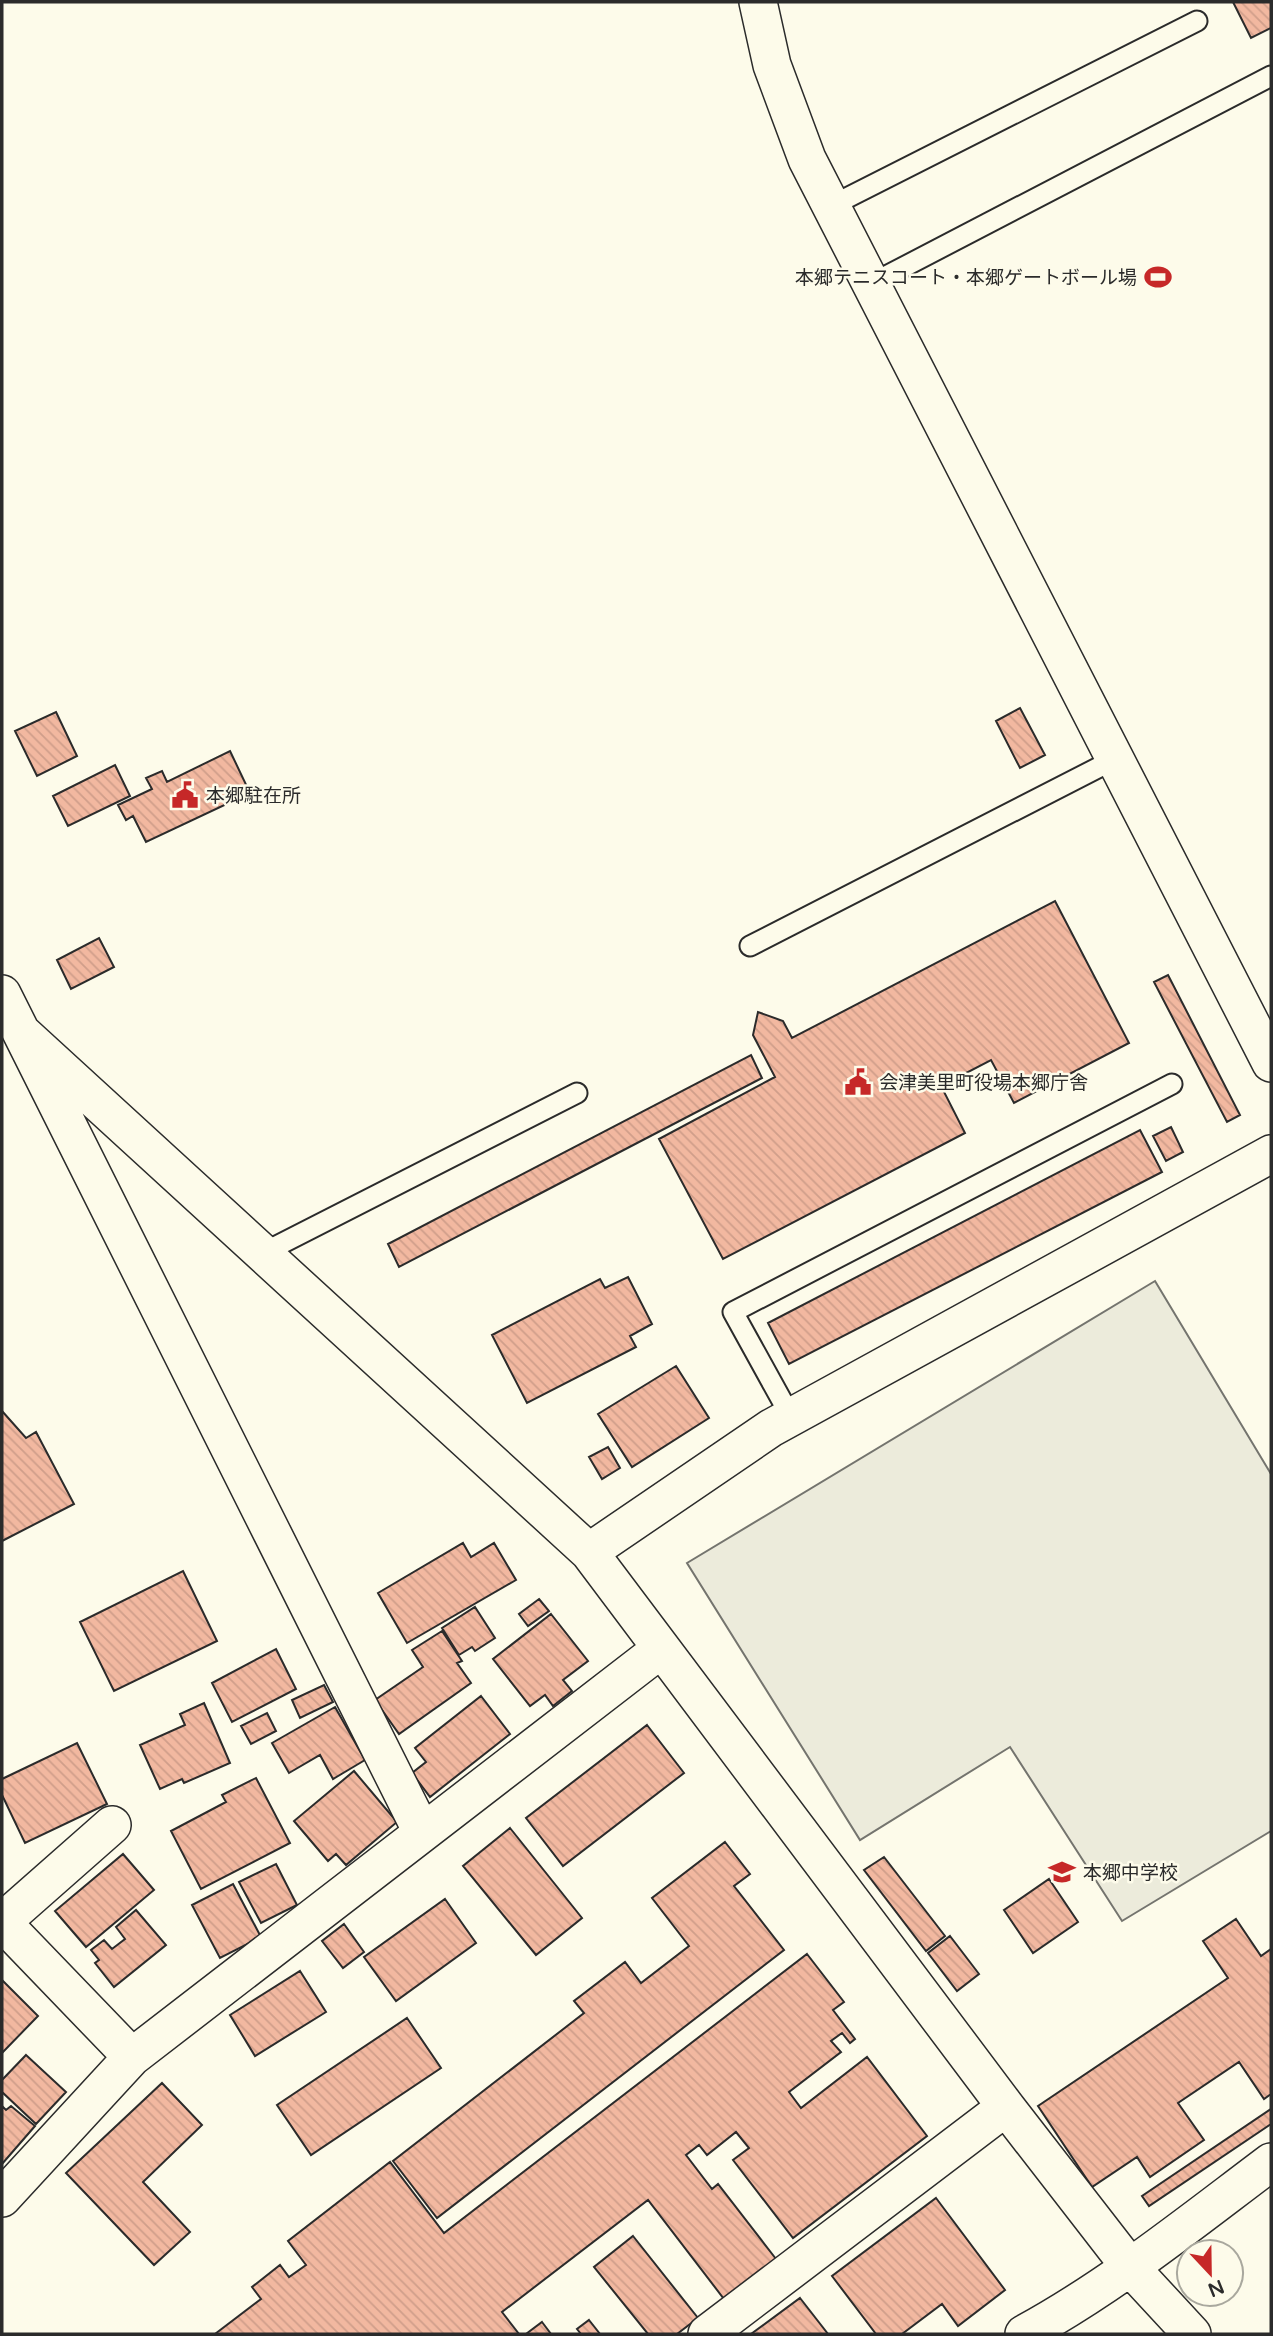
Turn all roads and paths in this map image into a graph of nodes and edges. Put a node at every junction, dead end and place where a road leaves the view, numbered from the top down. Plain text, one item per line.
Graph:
1 (758, 2) edge
2 (1198, 21) dead end
3 (1271, 76) edge
4 (831, 206) junction
5 (871, 284) junction
6 (1115, 759) junction
7 (750, 946) dead end
8 (2, 994) edge
9 (21, 1032) junction
10 (1271, 1063) edge
11 (1172, 1084) dead end
12 (577, 1093) dead end
13 (1271, 1154) edge
14 (262, 1253) junction
15 (791, 1417) junction
16 (589, 1552) junction
17 (660, 1649) junction
18 (112, 1825) dead end
19 (422, 1832) junction
20 (2, 1922) edge
21 (132, 2057) junction
22 (1006, 2107) junction
23 (1271, 2162) edge
24 (2, 2199) edge
25 (1130, 2267) junction
26 (707, 2334) edge
27 (1024, 2334) edge
28 (1192, 2334) edge

1 - 4 street
2 - 4 lane
3 - 5 lane
4 - 5 street
5 - 6 street
6 - 7 lane
6 - 10 street
8 - 9 street
9 - 14 street
9 - 19 street
11 - 15 lane
12 - 14 lane
13 - 15 street
14 - 16 street
15 - 16 street
16 - 17 street
17 - 19 street
17 - 22 street
18 - 20 street
19 - 21 street
20 - 21 street
21 - 24 street
22 - 25 street
22 - 26 street
23 - 25 street
25 - 27 street
25 - 28 street

